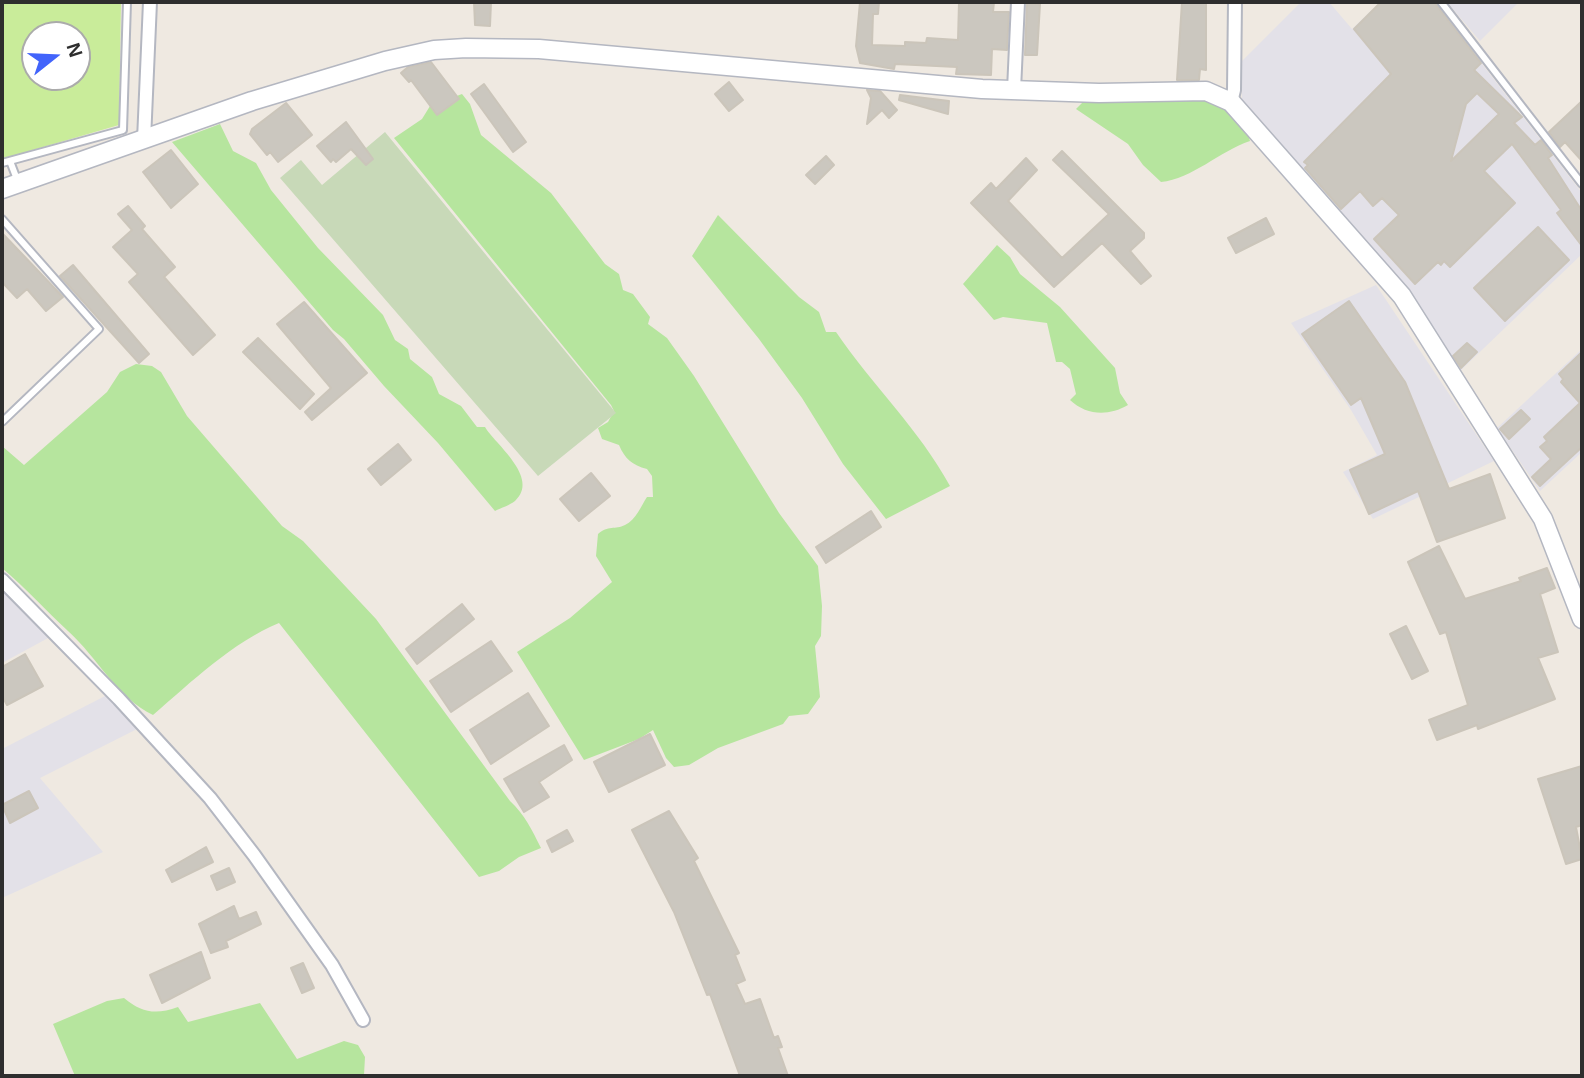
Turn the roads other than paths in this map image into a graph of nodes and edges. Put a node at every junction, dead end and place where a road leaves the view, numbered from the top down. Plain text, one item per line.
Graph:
1 (127, 2) edge
2 (150, 2) edge
3 (1018, 2) edge
4 (1234, 2) edge
5 (1441, 2) edge
6 (1014, 90) junction
7 (1231, 102) junction
8 (144, 139) junction
9 (10, 161) junction
10 (2, 163) edge
11 (1582, 184) edge
12 (10, 187) edge
13 (2, 219) edge
14 (2, 422) edge
15 (2, 580) edge
16 (1582, 619) edge
17 (363, 1020) dead end

1 - 9 lane
2 - 8 street
3 - 6 street
4 - 7 street
5 - 11 lane
6 - 7 street
6 - 8 street
7 - 16 street
8 - 12 street
9 - 10 lane
9 - 12 lane
13 - 14 lane
15 - 17 street

